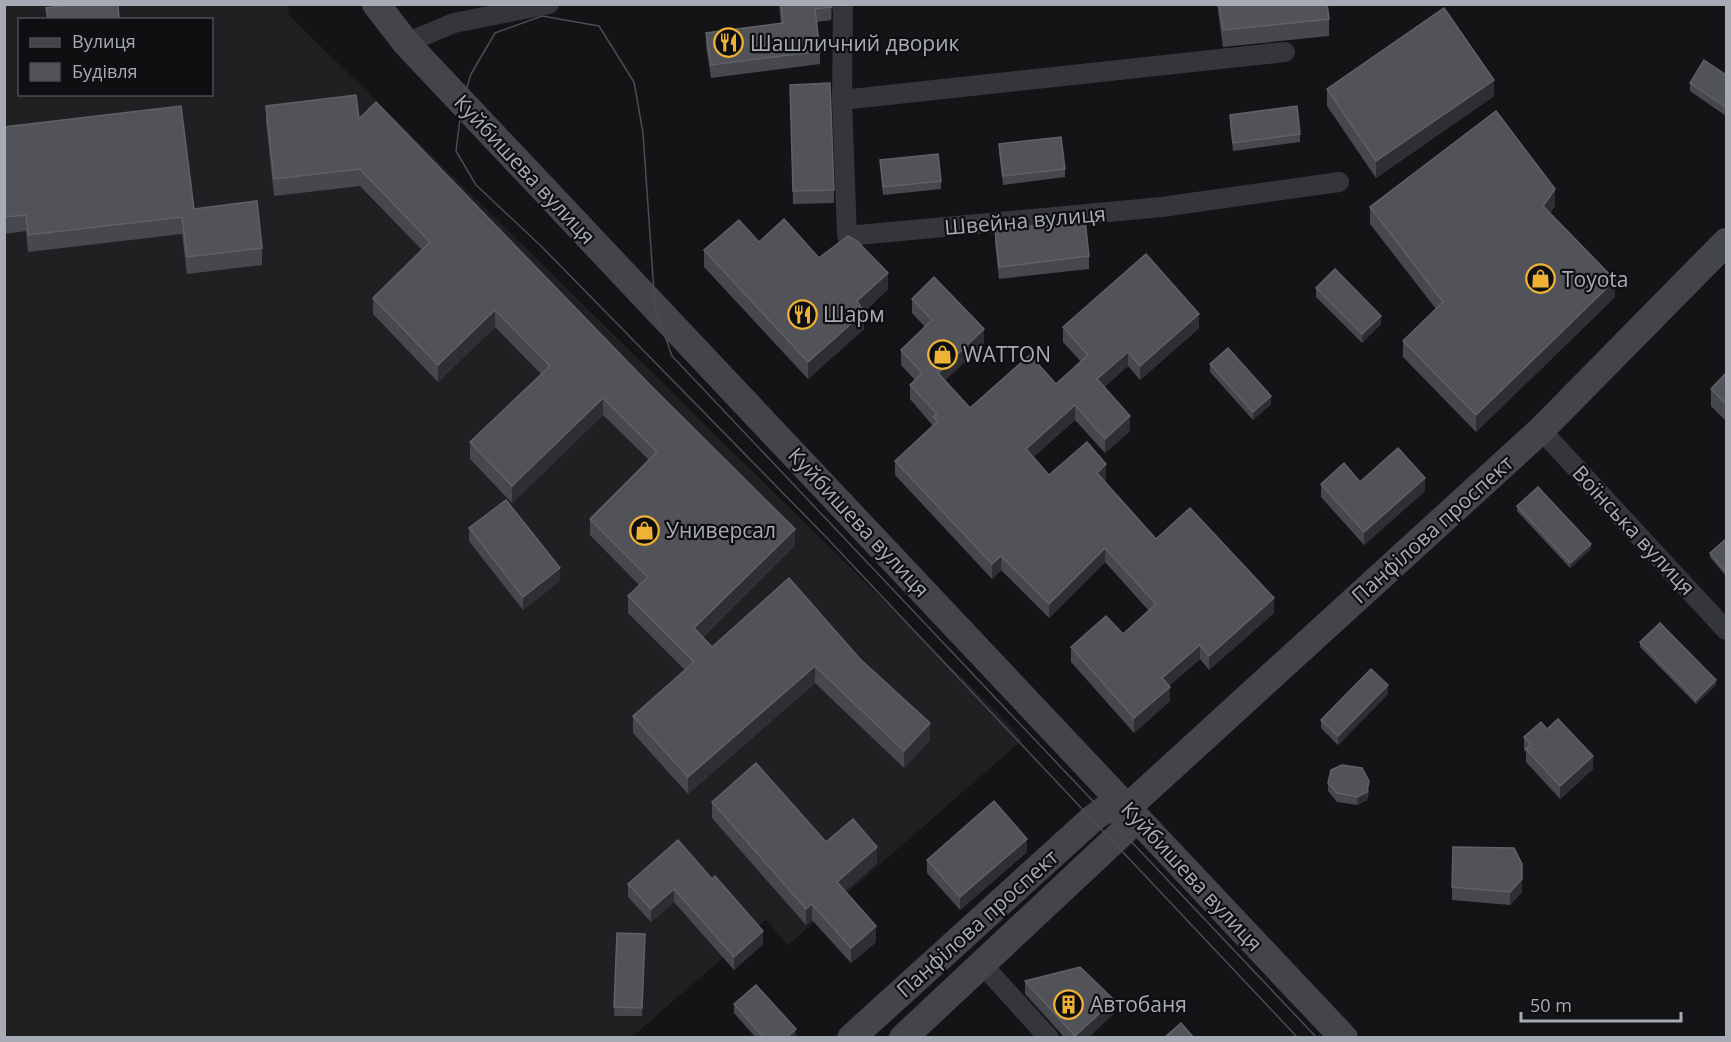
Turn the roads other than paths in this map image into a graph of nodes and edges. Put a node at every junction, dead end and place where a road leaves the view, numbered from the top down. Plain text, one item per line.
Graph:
1 (376, 4) edge
2 (549, 4) edge
3 (843, 4) edge
4 (406, 43) junction
5 (1285, 52) dead end
6 (842, 100) junction
7 (1339, 182) dead end
8 (1726, 242) edge
9 (1541, 430) junction
10 (1726, 630) edge
11 (1116, 808) junction
12 (981, 963) junction
13 (851, 1038) edge
14 (903, 1038) edge
15 (1049, 1038) edge
16 (1344, 1038) edge

1 - 4 main road, Куйбишева вулиця
2 - 4 street
3 - 6 street, Швейна вулиця
4 - 11 main road, Куйбишева вулиця
5 - 6 street
6 - 7 street, Швейна вулиця
8 - 9 main road, Панфілова проспект
9 - 10 street, Воїнська вулиця
9 - 11 main road, Панфілова проспект
11 - 12 main road
11 - 13 main road, Панфілова проспект
11 - 16 main road, Куйбишева вулиця
12 - 14 main road
12 - 15 street

